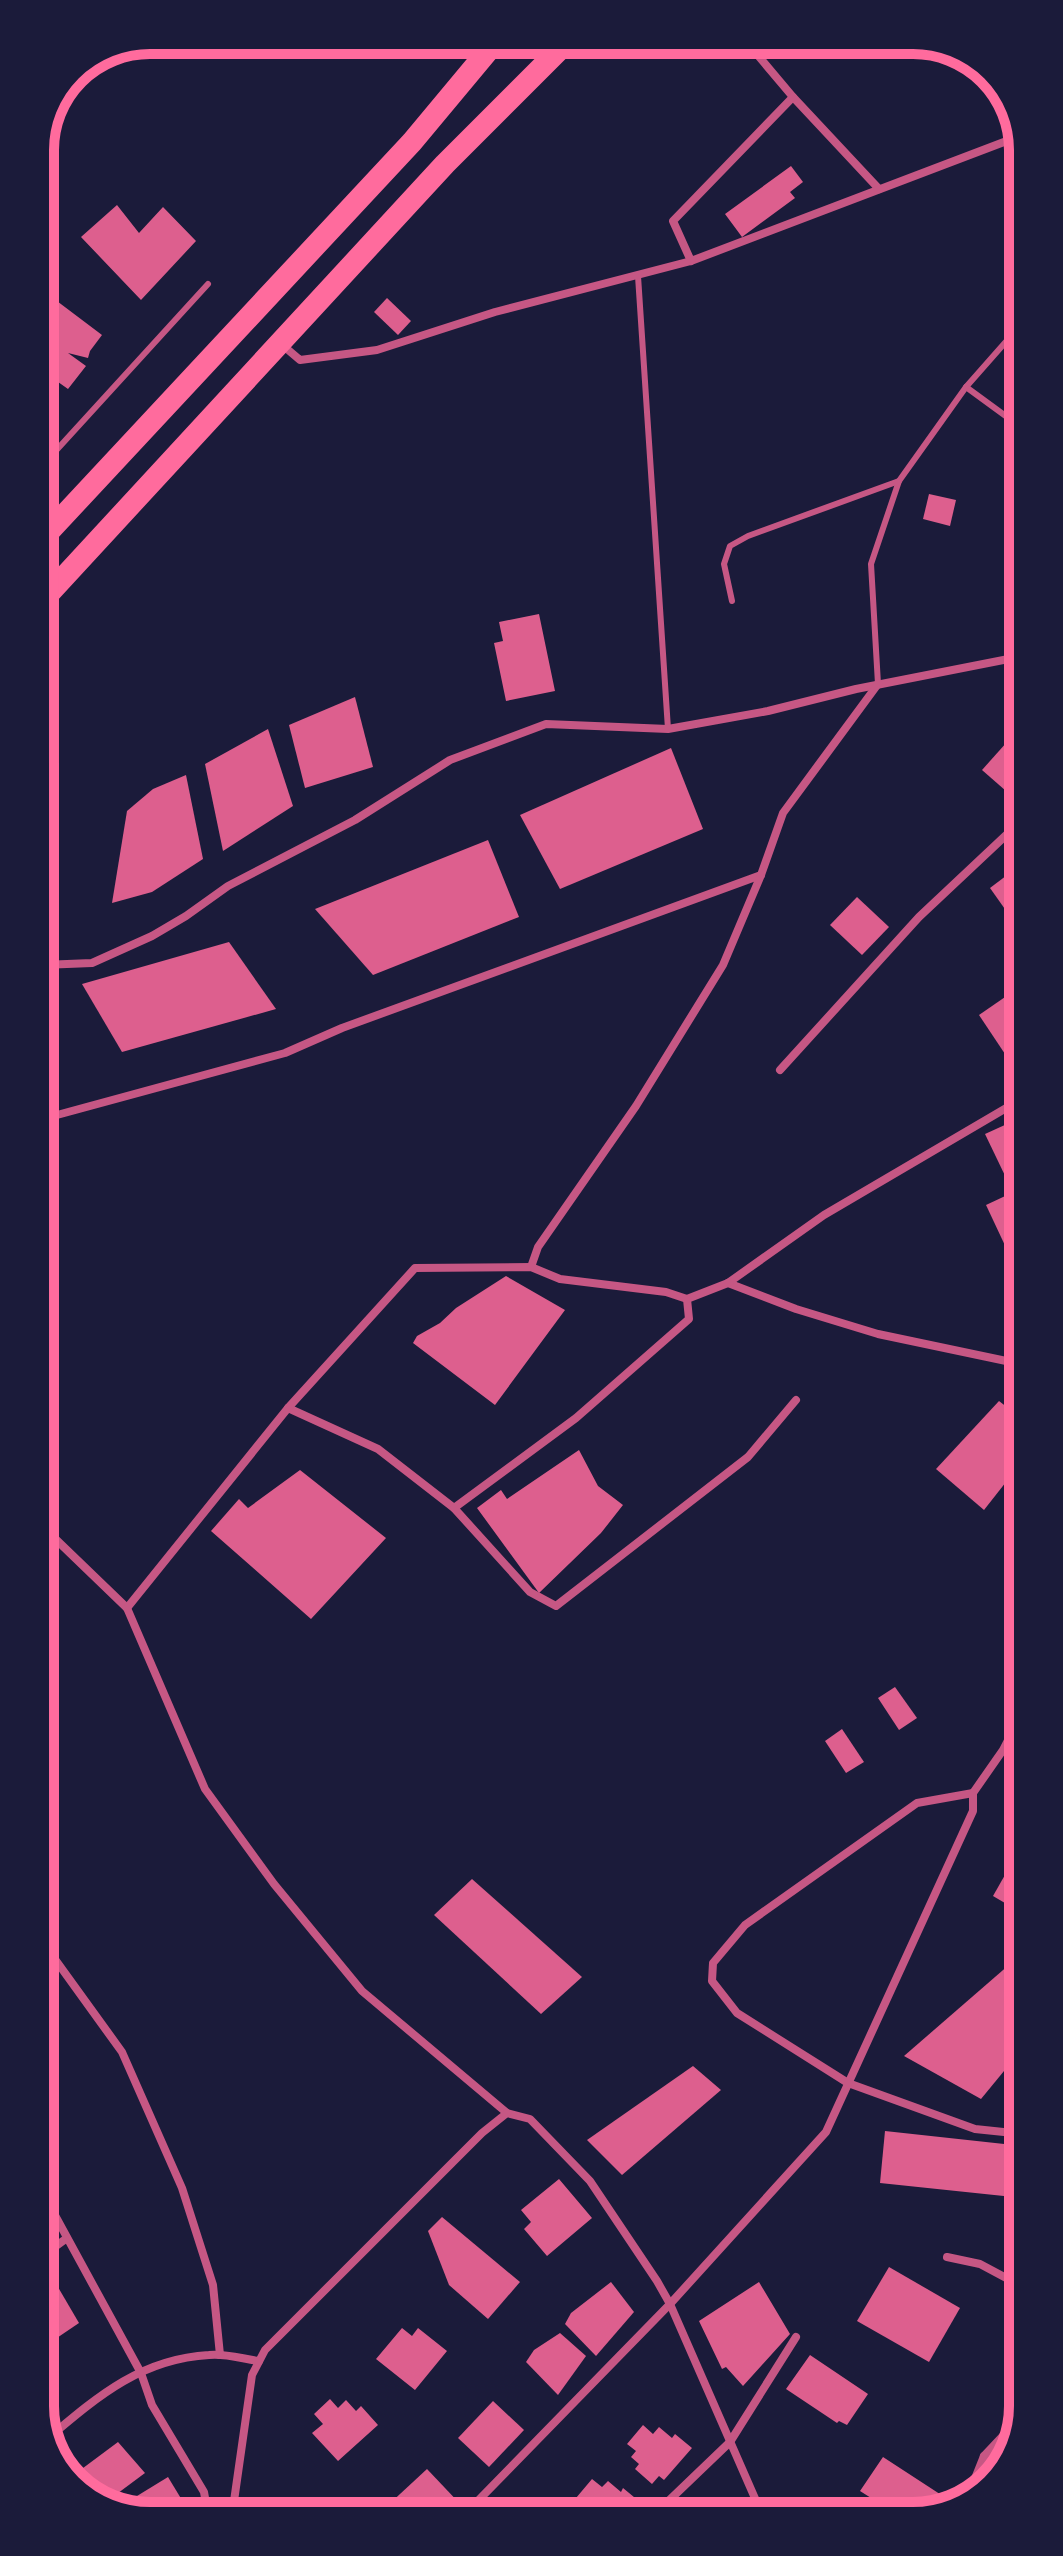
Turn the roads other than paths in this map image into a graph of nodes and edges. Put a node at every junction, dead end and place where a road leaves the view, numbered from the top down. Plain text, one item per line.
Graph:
1 (485, 54) edge
2 (555, 54) edge
3 (757, 54) edge
4 (793, 97) junction
5 (1008, 140) edge
6 (879, 189) junction
7 (691, 261) junction
8 (638, 276) junction
9 (208, 284) dead end
10 (1009, 338) edge
11 (280, 343) junction
12 (966, 387) junction
13 (1009, 418) edge
14 (54, 453) edge
15 (899, 481) junction
16 (54, 512) edge
17 (54, 588) edge
18 (732, 601) dead end
19 (1009, 659) edge
20 (878, 684) junction
21 (668, 729) junction
22 (1009, 832) edge
23 (761, 875) junction
24 (54, 965) edge
25 (780, 1070) dead end
26 (1009, 1106) edge
27 (54, 1115) edge
28 (531, 1267) junction
29 (728, 1283) junction
30 (687, 1299) junction
31 (1009, 1362) edge
32 (796, 1400) dead end
33 (288, 1408) junction
34 (454, 1508) junction
35 (54, 1538) edge
36 (127, 1608) junction
37 (1009, 1738) edge
38 (973, 1793) junction
39 (54, 1958) edge
40 (848, 2083) junction
41 (507, 2113) junction
42 (1009, 2133) edge
43 (54, 2214) edge
44 (67, 2238) junction
45 (54, 2247) edge
46 (947, 2257) dead end
47 (1009, 2280) edge
48 (670, 2304) junction
49 (796, 2337) dead end
50 (220, 2355) junction
51 (259, 2361) junction
52 (141, 2373) junction
53 (57, 2430) edge
54 (1005, 2434) edge
55 (730, 2442) junction
56 (984, 2456) junction
57 (992, 2461) edge
58 (975, 2479) edge
59 (206, 2502) edge
60 (234, 2502) edge
61 (477, 2502) edge
62 (667, 2502) edge
63 (757, 2502) edge

1 - 16 highway
2 - 11 highway
3 - 4 street
4 - 6 street
4 - 7 street
5 - 6 street
6 - 7 street
7 - 8 street
8 - 11 street
8 - 21 lane
9 - 14 lane
10 - 12 lane
11 - 17 highway
12 - 13 lane
12 - 15 lane
15 - 18 lane
15 - 20 lane
19 - 20 street
20 - 21 street
20 - 23 street
21 - 24 street
22 - 25 street
23 - 27 street
23 - 28 street
26 - 29 street
28 - 30 street
28 - 33 street
29 - 30 street
29 - 31 street
30 - 34 street
32 - 34 street
33 - 34 street
33 - 36 street
35 - 36 street
36 - 41 street
37 - 38 street
38 - 40 street
38 - 40 street
39 - 50 street
40 - 42 street
40 - 48 street
41 - 48 street
41 - 51 street
43 - 44 street
44 - 45 street
44 - 52 street
46 - 47 street
48 - 55 street
48 - 61 street
49 - 55 street
50 - 51 street
50 - 52 street
51 - 60 street
52 - 53 street
52 - 59 street
54 - 56 street
55 - 62 street
55 - 63 street
56 - 57 street
56 - 58 street

